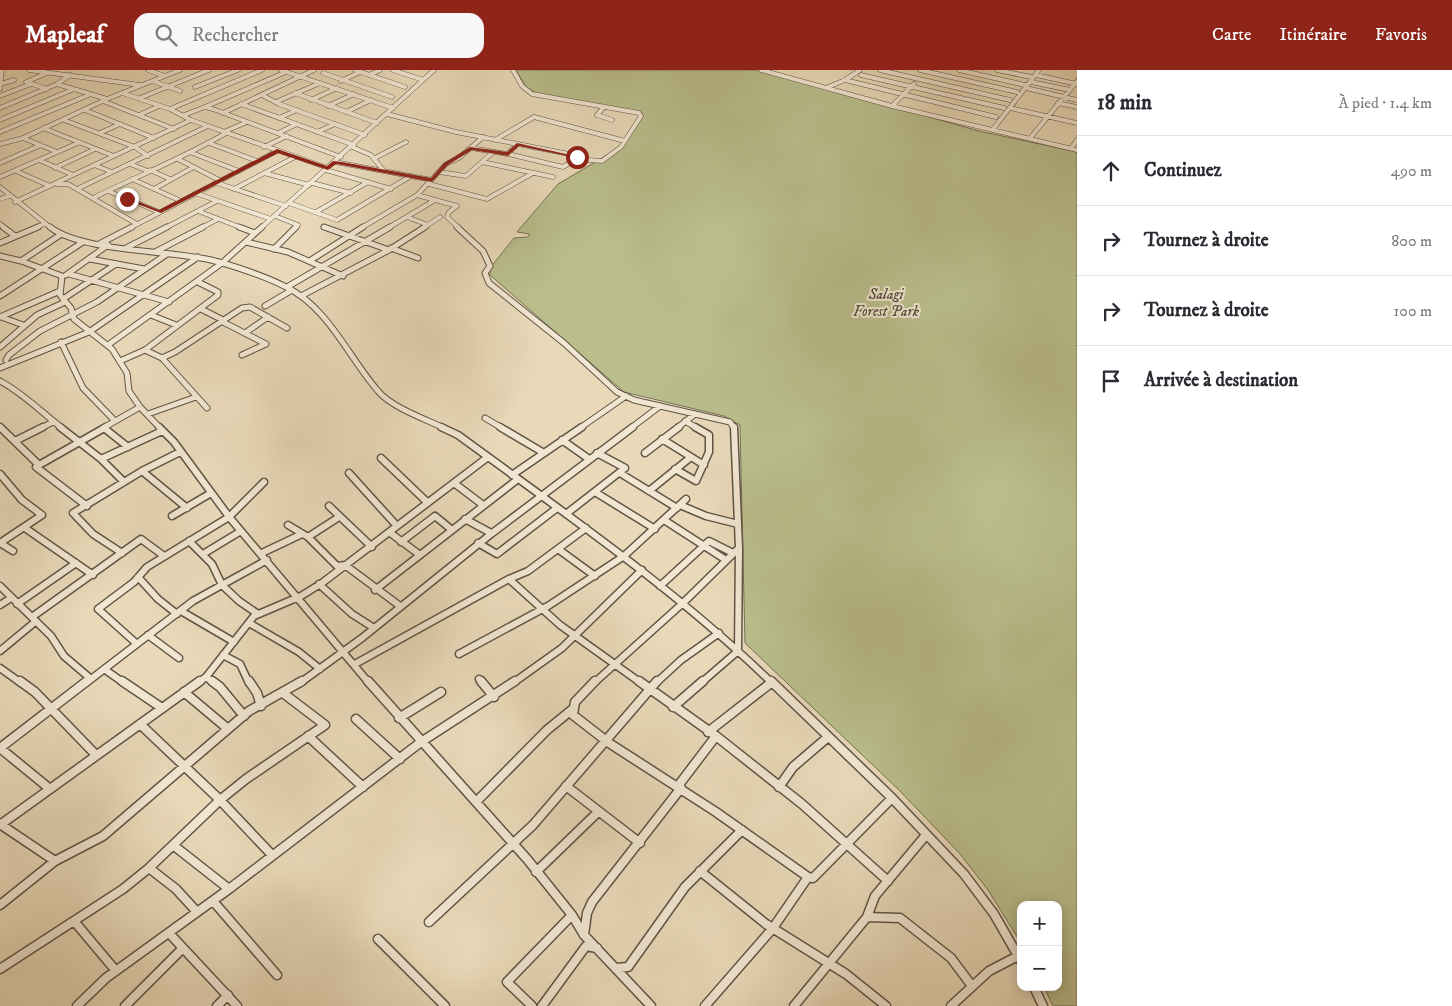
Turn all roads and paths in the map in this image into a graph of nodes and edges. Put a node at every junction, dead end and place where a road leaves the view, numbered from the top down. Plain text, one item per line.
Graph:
1 (29, 70) edge
2 (63, 70) edge
3 (148, 70) edge
4 (180, 70) edge
5 (206, 70) edge
6 (238, 70) edge
7 (262, 70) edge
8 (281, 70) edge
9 (314, 70) edge
10 (355, 70) edge
11 (380, 70) edge
12 (393, 70) edge
13 (433, 70) edge
14 (513, 70) edge
15 (762, 70) edge
16 (766, 70) edge
17 (880, 70) edge
18 (920, 70) edge
19 (959, 70) edge
20 (979, 70) edge
21 (997, 70) edge
22 (41, 71) edge
23 (926, 71) edge
24 (2, 72) edge
25 (49, 72) junction
26 (286, 72) junction
27 (360, 72) junction
28 (861, 72) edge
29 (1038, 72) edge
30 (55, 73) junction
31 (323, 73) dead end
32 (976, 74) junction
33 (70, 75) junction
34 (369, 75) junction
35 (165, 76) junction
36 (1063, 76) dead end
37 (303, 77) junction
38 (101, 79) junction
39 (919, 79) junction
40 (14, 80) dead end
41 (343, 80) junction
42 (422, 80) junction
43 (845, 80) junction
44 (1031, 80) junction
45 (153, 81) junction
46 (209, 81) junction
47 (261, 82) junction
48 (970, 82) junction
49 (320, 83) junction
50 (1076, 83) edge
51 (1, 84) junction
52 (31, 84) junction
53 (57, 84) junction
54 (90, 85) dead end
55 (142, 85) junction
56 (168, 86) junction
57 (329, 86) junction
58 (195, 87) dead end
59 (405, 87) dead end
60 (828, 87) junction
61 (912, 87) junction
62 (1025, 87) junction
63 (218, 88) junction
64 (278, 88) junction
65 (337, 88) junction
66 (0, 89) edge
67 (47, 89) junction
68 (74, 89) junction
69 (962, 89) junction
70 (1070, 90) junction
71 (180, 91) dead end
72 (1017, 92) dead end
73 (122, 93) junction
74 (91, 94) junction
75 (295, 94) junction
76 (354, 94) junction
77 (31, 95) junction
78 (262, 95) junction
79 (904, 95) junction
80 (0, 96) edge
81 (199, 96) junction
82 (392, 97) dead end
83 (956, 97) junction
84 (1064, 97) junction
85 (140, 98) junction
86 (48, 100) junction
87 (105, 100) junction
88 (311, 100) junction
89 (371, 100) junction
90 (1010, 100) dead end
91 (1077, 100) edge
92 (278, 101) junction
93 (213, 102) junction
94 (1058, 103) junction
95 (241, 104) junction
96 (894, 104) junction
97 (38, 105) junction
98 (948, 105) junction
99 (159, 106) junction
100 (328, 106) junction
101 (204, 107) junction
102 (604, 107) junction
103 (1077, 107) edge
104 (0, 108) edge
105 (393, 108) junction
106 (1004, 108) dead end
107 (1010, 108) junction
108 (170, 109) junction
109 (54, 110) junction
110 (85, 110) junction
111 (297, 110) junction
112 (346, 112) junction
113 (223, 113) junction
114 (387, 114) junction
115 (140, 115) junction
116 (940, 115) junction
117 (38, 116) junction
118 (184, 116) junction
119 (996, 116) dead end
120 (1047, 116) junction
121 (279, 118) junction
122 (0, 120) edge
123 (64, 120) junction
124 (190, 120) junction
125 (612, 120) dead end
126 (56, 122) junction
127 (247, 122) junction
128 (377, 123) junction
129 (1077, 123) edge
130 (120, 124) junction
131 (297, 124) junction
132 (336, 124) junction
133 (208, 126) junction
134 (43, 128) junction
135 (174, 128) junction
136 (994, 128) junction
137 (227, 131) junction
138 (0, 132) edge
139 (318, 132) junction
140 (100, 133) junction
141 (278, 133) junction
142 (365, 135) junction
143 (287, 136) junction
144 (483, 137) junction
145 (1031, 137) junction
146 (23, 138) junction
147 (154, 138) junction
148 (495, 140) junction
149 (1077, 140) edge
150 (625, 141) junction
151 (145, 142) junction
152 (406, 142) dead end
153 (78, 143) junction
154 (209, 143) junction
155 (0, 144) edge
156 (517, 145) junction
157 (41, 146) junction
158 (353, 146) junction
159 (134, 147) junction
160 (264, 147) junction
161 (162, 148) junction
162 (472, 148) junction
163 (1076, 148) edge
164 (95, 149) junction
165 (277, 151) junction
166 (57, 152) junction
167 (192, 152) junction
168 (492, 153) junction
169 (508, 154) junction
170 (114, 156) junction
171 (148, 156) junction
172 (295, 157) junction
173 (341, 157) junction
174 (375, 158) junction
175 (178, 159) junction
176 (576, 159) junction
177 (39, 160) junction
178 (257, 161) junction
179 (334, 162) junction
180 (482, 162) junction
181 (0, 163) edge
182 (130, 164) junction
183 (94, 166) junction
184 (56, 168) junction
185 (192, 168) junction
186 (327, 169) junction
187 (16, 171) junction
188 (149, 171) junction
189 (239, 171) junction
190 (384, 171) junction
191 (112, 172) junction
192 (264, 172) junction
193 (438, 172) junction
194 (533, 173) junction
195 (73, 175) junction
196 (0, 176) edge
197 (411, 176) junction
198 (553, 177) dead end
199 (132, 179) junction
200 (170, 179) junction
201 (62, 180) junction
202 (219, 182) junction
203 (368, 182) junction
204 (431, 182) junction
205 (68, 184) junction
206 (311, 184) junction
207 (51, 185) junction
208 (0, 187) edge
209 (77, 189) junction
210 (154, 189) junction
211 (234, 189) junction
212 (391, 189) junction
213 (108, 191) junction
214 (350, 193) junction
215 (195, 194) junction
216 (417, 194) junction
217 (9, 196) junction
218 (93, 198) junction
219 (0, 200) edge
220 (435, 200) junction
221 (180, 201) junction
222 (217, 201) junction
223 (15, 202) junction
224 (287, 205) junction
225 (198, 211) junction
226 (159, 212) junction
227 (316, 212) junction
228 (273, 217) junction
229 (407, 217) junction
230 (440, 217) dead end
231 (218, 219) junction
232 (0, 224) edge
233 (44, 224) junction
234 (137, 224) junction
235 (428, 225) junction
236 (324, 227) dead end
237 (255, 233) junction
238 (60, 235) junction
239 (15, 236) junction
240 (347, 236) junction
241 (0, 242) edge
242 (83, 242) junction
243 (246, 242) junction
244 (366, 242) junction
245 (99, 244) junction
246 (108, 245) junction
247 (126, 248) junction
248 (274, 249) junction
249 (390, 249) junction
250 (154, 252) junction
251 (167, 254) junction
252 (0, 256) edge
253 (198, 257) junction
254 (418, 258) dead end
255 (90, 259) junction
256 (311, 260) junction
257 (21, 261) junction
258 (222, 263) junction
259 (116, 264) junction
260 (323, 267) junction
261 (43, 268) junction
262 (144, 269) junction
263 (65, 275) junction
264 (342, 276) junction
265 (92, 280) junction
266 (198, 282) junction
267 (289, 288) junction
268 (117, 289) junction
269 (60, 291) junction
270 (142, 295) junction
271 (0, 296) edge
272 (301, 296) junction
273 (64, 300) junction
274 (169, 302) junction
275 (265, 306) dead end
276 (201, 308) junction
277 (73, 314) junction
278 (150, 315) junction
279 (0, 317) edge
280 (268, 317) junction
281 (222, 320) junction
282 (23, 325) junction
283 (176, 325) junction
284 (287, 328) dead end
285 (88, 332) junction
286 (245, 333) junction
287 (62, 342) junction
288 (110, 347) junction
289 (0, 348) edge
290 (145, 350) junction
291 (242, 355) dead end
292 (162, 358) junction
293 (6, 361) edge
294 (120, 361) junction
295 (0, 368) edge
296 (0, 381) edge
297 (626, 396) junction
298 (196, 397) junction
299 (660, 406) junction
300 (140, 407) junction
301 (207, 408) dead end
302 (148, 414) junction
303 (695, 414) junction
304 (485, 418) dead end
305 (115, 421) junction
306 (53, 422) junction
307 (685, 422) junction
308 (104, 428) junction
309 (1, 430) edge
310 (162, 431) junction
311 (562, 440) junction
312 (662, 440) junction
313 (15, 441) junction
314 (79, 442) junction
315 (128, 447) junction
316 (180, 452) junction
317 (544, 453) junction
318 (597, 453) junction
319 (645, 453) dead end
320 (691, 457) junction
321 (381, 458) dead end
322 (488, 458) junction
323 (589, 459) junction
324 (101, 460) junction
325 (704, 465) junction
326 (36, 467) dead end
327 (675, 469) junction
328 (142, 471) junction
329 (349, 473) dead end
330 (620, 473) junction
331 (1, 477) edge
332 (515, 477) junction
333 (124, 482) junction
334 (264, 482) dead end
335 (454, 483) junction
336 (649, 491) junction
337 (595, 492) junction
338 (212, 494) junction
339 (540, 495) junction
340 (686, 499) dead end
341 (428, 503) junction
342 (483, 505) junction
343 (87, 506) junction
344 (329, 506) dead end
345 (679, 506) junction
346 (186, 508) junction
347 (557, 508) junction
348 (566, 514) junction
349 (172, 516) dead end
350 (229, 517) junction
351 (339, 517) junction
352 (465, 519) junction
353 (664, 520) junction
354 (738, 524) junction
355 (288, 525) dead end
356 (396, 526) junction
357 (25, 528) junction
358 (586, 528) junction
359 (655, 529) junction
360 (452, 530) junction
361 (241, 531) junction
362 (389, 532) junction
363 (492, 533) junction
364 (305, 535) junction
365 (189, 541) junction
366 (401, 542) junction
367 (0, 543) edge
368 (478, 543) junction
369 (702, 546) junction
370 (372, 547) junction
371 (558, 549) junction
372 (736, 550) junction
373 (13, 551) dead end
374 (122, 553) junction
375 (262, 553) junction
376 (203, 554) junction
377 (420, 555) junction
378 (164, 556) junction
379 (624, 556) junction
380 (267, 560) junction
381 (726, 560) junction
382 (76, 564) junction
383 (345, 565) junction
384 (642, 570) junction
385 (93, 575) junction
386 (596, 576) junction
387 (138, 577) junction
388 (509, 579) junction
389 (319, 584) junction
390 (222, 585) junction
391 (0, 586) edge
392 (660, 586) junction
393 (375, 590) junction
394 (298, 597) junction
395 (11, 598) junction
396 (683, 603) junction
397 (17, 604) junction
398 (0, 605) edge
399 (400, 606) junction
400 (540, 610) junction
401 (179, 612) junction
402 (258, 614) junction
403 (34, 619) junction
404 (249, 622) junction
405 (374, 628) junction
406 (719, 633) junction
407 (148, 635) junction
408 (575, 635) junction
409 (234, 642) junction
410 (137, 644) junction
411 (0, 651) edge
412 (738, 651) junction
413 (344, 652) junction
414 (459, 654) dead end
415 (223, 655) junction
416 (180, 658) dead end
417 (615, 663) junction
418 (355, 664) junction
419 (0, 668) edge
420 (104, 669) junction
421 (320, 669) junction
422 (206, 677) junction
423 (91, 679) junction
424 (479, 679) dead end
425 (772, 682) junction
426 (650, 688) junction
427 (184, 692) junction
428 (441, 692) dead end
429 (283, 693) junction
430 (494, 697) junction
431 (261, 706) junction
432 (673, 707) junction
433 (52, 708) junction
434 (162, 708) junction
435 (574, 708) junction
436 (244, 716) junction
437 (399, 718) junction
438 (356, 719) dead end
439 (140, 724) junction
440 (228, 729) junction
441 (708, 732) junction
442 (308, 736) junction
443 (716, 736) junction
444 (828, 737) junction
445 (604, 739) junction
446 (421, 742) junction
447 (0, 748) edge
448 (96, 755) junction
449 (400, 759) junction
450 (186, 767) junction
451 (566, 786) junction
452 (363, 787) junction
453 (679, 787) junction
454 (780, 787) junction
455 (50, 789) junction
456 (892, 798) junction
457 (220, 800) junction
458 (476, 802) junction
459 (598, 812) junction
460 (0, 824) edge
461 (742, 830) junction
462 (926, 835) junction
463 (640, 843) junction
464 (514, 844) junction
465 (848, 844) junction
466 (173, 845) junction
467 (272, 855) junction
468 (55, 861) junction
469 (149, 868) junction
470 (700, 871) junction
471 (536, 872) junction
472 (808, 877) junction
473 (888, 881) junction
474 (229, 889) junction
475 (213, 900) junction
476 (0, 905) edge
477 (197, 912) junction
478 (572, 915) junction
479 (867, 917) junction
480 (74, 921) junction
481 (429, 922) dead end
482 (773, 928) junction
483 (169, 933) junction
484 (584, 935) junction
485 (378, 939) dead end
486 (183, 948) junction
487 (597, 948) junction
488 (1017, 953) edge
489 (1017, 959) edge
490 (828, 964) junction
491 (616, 968) junction
492 (0, 969) edge
493 (116, 971) junction
494 (277, 976) dead end
495 (972, 986) junction
496 (1036, 991) edge
497 (228, 995) junction
498 (874, 1002) edge
499 (646, 1004) edge
500 (76, 1006) edge
501 (125, 1006) edge
502 (217, 1006) edge
503 (237, 1006) edge
504 (444, 1006) edge
505 (532, 1006) edge
506 (542, 1006) edge
507 (705, 1006) edge
508 (794, 1006) edge
509 (886, 1006) edge
510 (951, 1006) edge
511 (1043, 1006) edge

1 - 22 street
2 - 30 street
3 - 35 street
4 - 35 street
5 - 46 street
5 - 56 street
6 - 46 street
7 - 63 street
8 - 26 street
9 - 37 street
10 - 27 street
11 - 34 street
12 - 42 street
13 - 42 street
14 - 102 street
15 - 163 street
16 - 60 street
17 - 39 street
18 - 23 street
19 - 32 street
20 - 32 street
21 - 44 street
22 - 25 street
23 - 39 street
23 - 48 street
24 - 51 street
25 - 30 street
25 - 52 street
26 - 37 street
26 - 47 street
27 - 34 street
27 - 41 street
28 - 43 street
28 - 61 street
29 - 36 street
29 - 44 street
29 - 50 street
30 - 33 street
31 - 41 street
32 - 48 street
32 - 62 street
33 - 38 street
33 - 53 street
34 - 59 street
35 - 45 street
37 - 49 street
37 - 64 street
38 - 54 street
38 - 55 street
39 - 61 street
39 - 69 street
40 - 51 street
41 - 57 street
41 - 82 street
42 - 105 street
43 - 60 street
43 - 79 street
44 - 62 street
44 - 70 street
45 - 55 street
45 - 56 street
46 - 58 street
46 - 63 street
47 - 64 street
47 - 93 street
48 - 69 street
48 - 72 street
49 - 57 street
49 - 75 street
50 - 70 street
51 - 66 street
52 - 67 street
52 - 80 street
53 - 67 street
53 - 68 street
55 - 73 street
56 - 71 street
56 - 85 street
57 - 65 street
60 - 96 street
61 - 79 street
61 - 83 street
62 - 84 street
62 - 107 street
63 - 81 street
64 - 78 street
65 - 76 street
65 - 88 street
67 - 77 street
68 - 74 street
68 - 86 street
69 - 83 street
69 - 90 street
70 - 84 street
73 - 85 street
73 - 87 street
74 - 87 street
74 - 109 street
75 - 88 street
75 - 92 street
76 - 89 street
76 - 100 street
77 - 86 street
77 - 104 street
78 - 92 street
78 - 95 street
79 - 96 street
79 - 98 street
81 - 93 street
81 - 108 street
83 - 98 street
83 - 106 street
84 - 91 street
84 - 94 street
85 - 99 street
86 - 97 street
87 - 110 street
87 - 115 street
88 - 100 street
89 - 105 street
89 - 112 street
92 - 111 street
93 - 101 street
94 - 103 street
94 - 120 street
95 - 113 street
95 - 121 street
96 - 116 street
97 - 109 street
97 - 122 street
98 - 116 street
98 - 119 street
99 - 108 street
99 - 115 street
100 - 112 street
101 - 113 street
101 - 118 street
102 - 125 street
102 - 150 street
105 - 114 street
107 - 120 street
107 - 136 street
108 - 118 street
109 - 117 street
110 - 123 street
110 - 130 street
111 - 121 street
111 - 132 street
112 - 128 street
113 - 127 street
114 - 128 street
114 - 144 street
115 - 135 street
116 - 136 street
117 - 126 street
117 - 138 street
118 - 124 street
120 - 129 street
120 - 145 street
121 - 131 street
123 - 126 street
123 - 140 street
124 - 133 street
124 - 135 street
126 - 134 street
127 - 137 street
127 - 141 street
128 - 142 street
130 - 140 street
130 - 147 street
131 - 139 street
131 - 141 street
132 - 139 street
132 - 142 street
133 - 137 street
133 - 161 street
134 - 146 street
134 - 153 street
135 - 147 street
136 - 145 street
137 - 154 street
137 - 160 street
139 - 158 street
140 - 159 street
141 - 143 street
142 - 158 street
143 - 160 street
143 - 173 street
144 - 148 street
144 - 162 street
145 - 163 street
146 - 155 street
146 - 157 street
147 - 151 street
148 - 150 street
148 - 156 street
149 - 163 street
150 - 176 street
151 - 159 street
151 - 161 street
152 - 174 street
153 - 164 street
153 - 166 street
154 - 167 street
154 - 178 street
156 - 169 street
156 - 176 street
157 - 166 street
157 - 181 street
158 - 173 street
158 - 174 street
159 - 170 street
159 - 171 street
160 - 165 street
161 - 171 street
162 - 168 street
162 - 193 street
164 - 170 street
164 - 184 street
165 - 172 street
165 - 178 street
166 - 177 street
167 - 175 street
167 - 189 street
168 - 169 street
168 - 180 street
169 - 176 street
170 - 183 street
171 - 182 street
172 - 186 street
172 - 192 street
173 - 179 street
174 - 190 street
175 - 185 street
175 - 188 street
177 - 184 street
177 - 187 street
178 - 189 street
179 - 186 street
179 - 190 street
180 - 193 street
180 - 194 street
182 - 188 street
182 - 191 street
183 - 191 street
183 - 195 street
184 - 195 street
185 - 200 street
185 - 202 street
186 - 203 street
186 - 206 street
187 - 196 street
187 - 207 street
188 - 199 street
188 - 200 street
189 - 202 street
190 - 197 street
191 - 209 street
192 - 206 street
192 - 211 street
193 - 204 street
194 - 198 street
194 - 204 street
195 - 201 street
197 - 204 street
197 - 212 street
199 - 210 street
199 - 213 street
200 - 210 street
201 - 205 street
201 - 207 street
202 - 211 street
202 - 215 street
203 - 212 street
203 - 214 street
204 - 216 street
205 - 207 street
205 - 209 street
206 - 214 street
206 - 224 street
207 - 223 street
208 - 217 street
209 - 218 street
210 - 221 street
211 - 224 street
212 - 227 street
213 - 218 street
213 - 226 street
214 - 227 street
215 - 221 street
215 - 222 street
216 - 220 street
216 - 240 street
217 - 219 street
217 - 223 street
218 - 234 street
220 - 229 street
220 - 297 street
221 - 226 street
222 - 225 street
222 - 228 street
223 - 233 street
224 - 227 street
224 - 228 street
225 - 231 street
225 - 247 street
226 - 234 street
228 - 237 street
228 - 248 street
229 - 235 street
229 - 244 street
230 - 235 street
231 - 237 street
231 - 250 street
232 - 239 street
233 - 238 street
233 - 239 street
234 - 245 street
235 - 249 street
236 - 240 street
237 - 243 street
238 - 242 street
238 - 257 street
239 - 241 street
240 - 244 street
240 - 256 street
242 - 245 street
242 - 261 street
243 - 248 street
243 - 258 street
244 - 249 street
244 - 260 street
245 - 246 street
246 - 247 street
246 - 255 street
247 - 250 street
248 - 256 street
249 - 254 street
249 - 264 street
250 - 251 street
251 - 253 street
251 - 262 street
252 - 257 street
253 - 258 street
253 - 270 street
255 - 259 street
255 - 263 street
256 - 260 street
257 - 261 street
258 - 266 street
258 - 267 street
259 - 262 street
259 - 265 street
260 - 264 street
260 - 267 street
261 - 263 street
261 - 271 street
262 - 268 street
263 - 265 street
263 - 269 street
264 - 272 street
265 - 268 street
265 - 273 street
266 - 274 street
266 - 276 street
267 - 272 street
267 - 275 street
268 - 270 street
268 - 277 street
269 - 273 street
269 - 279 street
270 - 274 street
270 - 285 street
272 - 322 street
273 - 277 street
273 - 282 street
274 - 278 street
276 - 281 street
276 - 283 street
277 - 285 street
277 - 293 street
278 - 283 street
278 - 288 street
279 - 282 street
280 - 281 street
280 - 284 street
280 - 286 street
281 - 286 street
281 - 292 street
282 - 289 street
283 - 290 street
285 - 287 street
285 - 288 street
286 - 291 street
287 - 293 street
287 - 305 street
288 - 294 street
290 - 292 street
290 - 294 street
292 - 298 street
293 - 295 street
294 - 300 street
296 - 306 street
297 - 299 street
297 - 311 street
298 - 301 street
298 - 302 street
299 - 303 street
299 - 318 street
300 - 302 street
300 - 305 street
302 - 310 street
303 - 307 street
303 - 354 street
304 - 317 street
305 - 308 street
306 - 313 street
306 - 314 street
307 - 312 street
307 - 325 street
308 - 314 street
308 - 315 street
309 - 313 street
310 - 315 street
310 - 316 street
311 - 317 street
311 - 323 street
312 - 319 street
312 - 320 street
313 - 314 street
314 - 324 street
315 - 324 street
316 - 328 street
316 - 338 street
317 - 332 street
318 - 323 street
318 - 330 street
320 - 325 street
320 - 327 street
321 - 341 street
322 - 332 street
322 - 335 street
323 - 339 street
324 - 333 street
325 - 327 street
326 - 343 street
327 - 336 street
328 - 333 street
328 - 346 street
329 - 356 street
330 - 336 street
330 - 337 street
331 - 357 street
332 - 339 street
332 - 342 street
333 - 343 street
334 - 350 street
335 - 341 street
335 - 342 street
336 - 345 street
337 - 348 street
337 - 359 street
338 - 346 street
338 - 350 street
339 - 347 street
339 - 363 street
340 - 345 street
341 - 356 street
342 - 352 street
343 - 374 street
344 - 351 street
345 - 353 street
345 - 354 street
346 - 349 street
347 - 348 street
347 - 368 street
348 - 358 street
350 - 361 street
350 - 365 street
351 - 364 street
351 - 370 street
352 - 360 street
352 - 363 street
353 - 359 street
353 - 369 street
354 - 372 street
355 - 364 street
356 - 362 street
357 - 367 street
357 - 382 street
358 - 371 street
358 - 379 street
359 - 379 street
360 - 366 street
360 - 377 street
361 - 375 street
361 - 376 street
362 - 366 street
362 - 370 street
363 - 368 street
364 - 375 street
364 - 383 street
365 - 376 street
365 - 378 street
366 - 377 street
367 - 373 street
368 - 399 street
369 - 372 street
369 - 381 street
369 - 392 street
370 - 383 street
371 - 386 street
371 - 388 street
372 - 381 street
372 - 412 street
374 - 378 street
374 - 385 street
375 - 380 street
376 - 390 street
377 - 393 street
378 - 387 street
379 - 384 street
379 - 386 street
380 - 390 street
380 - 394 street
381 - 396 street
382 - 385 street
382 - 397 street
383 - 389 street
383 - 393 street
384 - 392 street
384 - 408 street
385 - 403 street
386 - 400 street
387 - 401 street
387 - 410 street
388 - 400 street
388 - 418 street
389 - 394 street
389 - 405 street
390 - 401 street
390 - 402 street
391 - 395 street
392 - 396 street
393 - 399 street
394 - 402 street
394 - 413 street
395 - 397 street
395 - 398 street
396 - 406 street
396 - 417 street
397 - 403 street
399 - 405 street
400 - 408 street
400 - 414 street
401 - 407 street
401 - 409 street
402 - 404 street
403 - 411 street
403 - 423 street
404 - 409 street
404 - 421 street
405 - 413 street
406 - 412 street
406 - 426 street
407 - 410 street
407 - 416 street
408 - 417 street
408 - 430 street
409 - 415 street
410 - 420 street
412 - 425 street
412 - 432 street
413 - 418 street
413 - 421 street
415 - 422 street
415 - 431 street
417 - 426 street
417 - 435 street
418 - 437 street
419 - 433 street
420 - 423 street
420 - 434 street
421 - 429 street
422 - 427 street
422 - 436 street
423 - 433 street
424 - 430 street
425 - 441 street
425 - 444 street
426 - 432 street
426 - 445 street
427 - 434 street
427 - 440 street
428 - 437 street
429 - 431 street
429 - 442 street
430 - 446 street
431 - 436 street
432 - 441 street
433 - 447 street
433 - 448 street
434 - 439 street
435 - 445 street
435 - 458 street
436 - 440 street
437 - 446 street
438 - 449 street
439 - 448 street
439 - 450 street
440 - 450 street
441 - 443 street
442 - 452 street
442 - 457 street
443 - 453 street
443 - 454 street
444 - 454 street
444 - 456 street
445 - 451 street
445 - 453 street
446 - 449 street
446 - 458 street
447 - 455 street
448 - 455 street
449 - 452 street
450 - 457 street
450 - 468 street
451 - 459 street
451 - 464 street
452 - 467 street
453 - 461 street
453 - 463 street
454 - 465 street
455 - 460 street
456 - 462 street
456 - 465 street
457 - 466 street
457 - 467 street
458 - 464 street
459 - 463 street
459 - 471 street
460 - 468 street
461 - 470 street
461 - 472 street
462 - 473 street
462 - 488 street
463 - 484 street
464 - 471 street
464 - 481 street
465 - 472 street
465 - 473 street
466 - 469 street
466 - 474 street
467 - 474 street
468 - 476 street
469 - 477 street
469 - 480 street
470 - 482 street
470 - 491 street
471 - 478 street
472 - 482 street
473 - 479 street
474 - 475 street
475 - 477 street
475 - 494 street
477 - 483 street
478 - 484 street
478 - 505 street
479 - 490 street
479 - 495 street
480 - 492 street
480 - 493 street
482 - 490 street
482 - 507 street
483 - 486 street
483 - 493 street
484 - 487 street
485 - 504 street
486 - 497 street
486 - 501 street
487 - 491 street
487 - 506 street
489 - 495 street
490 - 498 street
490 - 508 street
491 - 499 street
493 - 500 street
495 - 510 street
496 - 511 street
497 - 502 street
497 - 503 street
498 - 509 street

